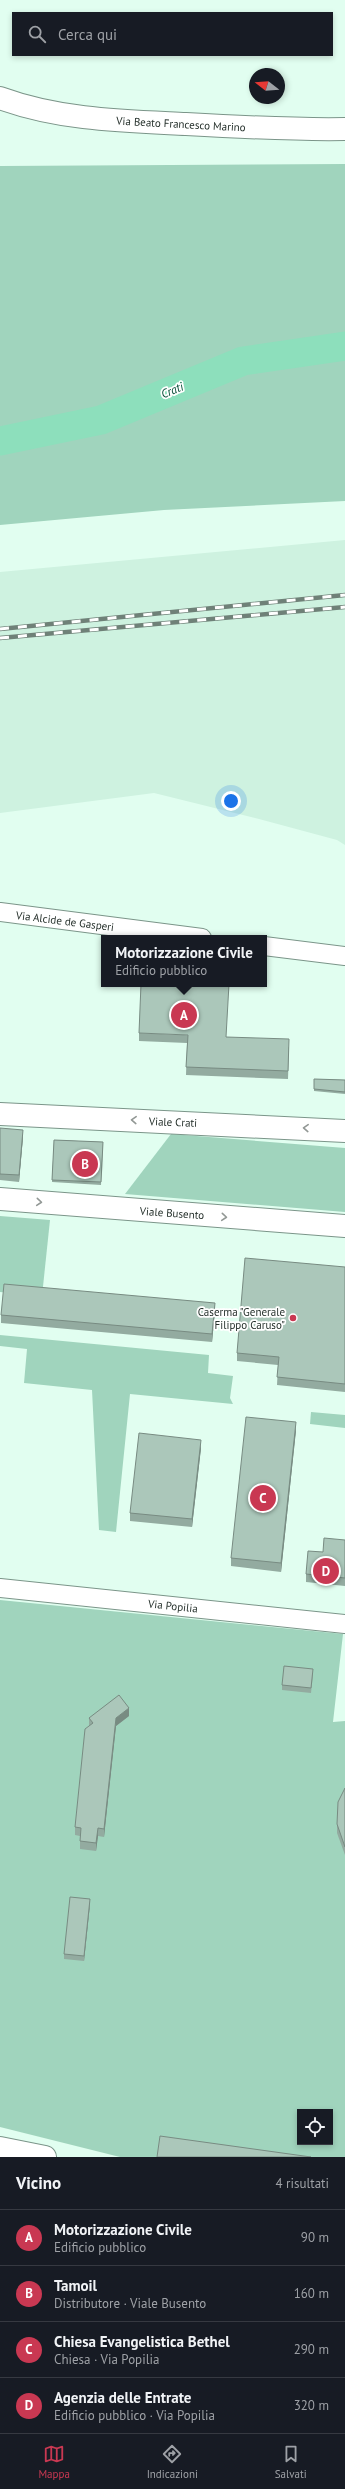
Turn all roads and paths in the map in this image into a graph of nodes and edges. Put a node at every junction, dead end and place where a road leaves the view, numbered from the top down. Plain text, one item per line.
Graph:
1 (6, 103) edge
2 (345, 129) edge
3 (0, 912) edge
4 (179, 935) edge
5 (267, 946) edge
6 (345, 956) edge
7 (0, 1114) edge
8 (345, 1131) edge
9 (0, 1199) edge
10 (345, 1226) edge
11 (0, 1588) edge
12 (345, 1624) edge
13 (0, 2148) edge
14 (45, 2157) edge

1 - 2 main road, Via Beato Francesco Marino
3 - 4 street, Via Alcide de Gasperi
5 - 6 street
8 -> 7 main road, Viale Crati
9 -> 10 main road, Viale Busento
11 - 12 street, Via Popilia
13 - 14 main road

